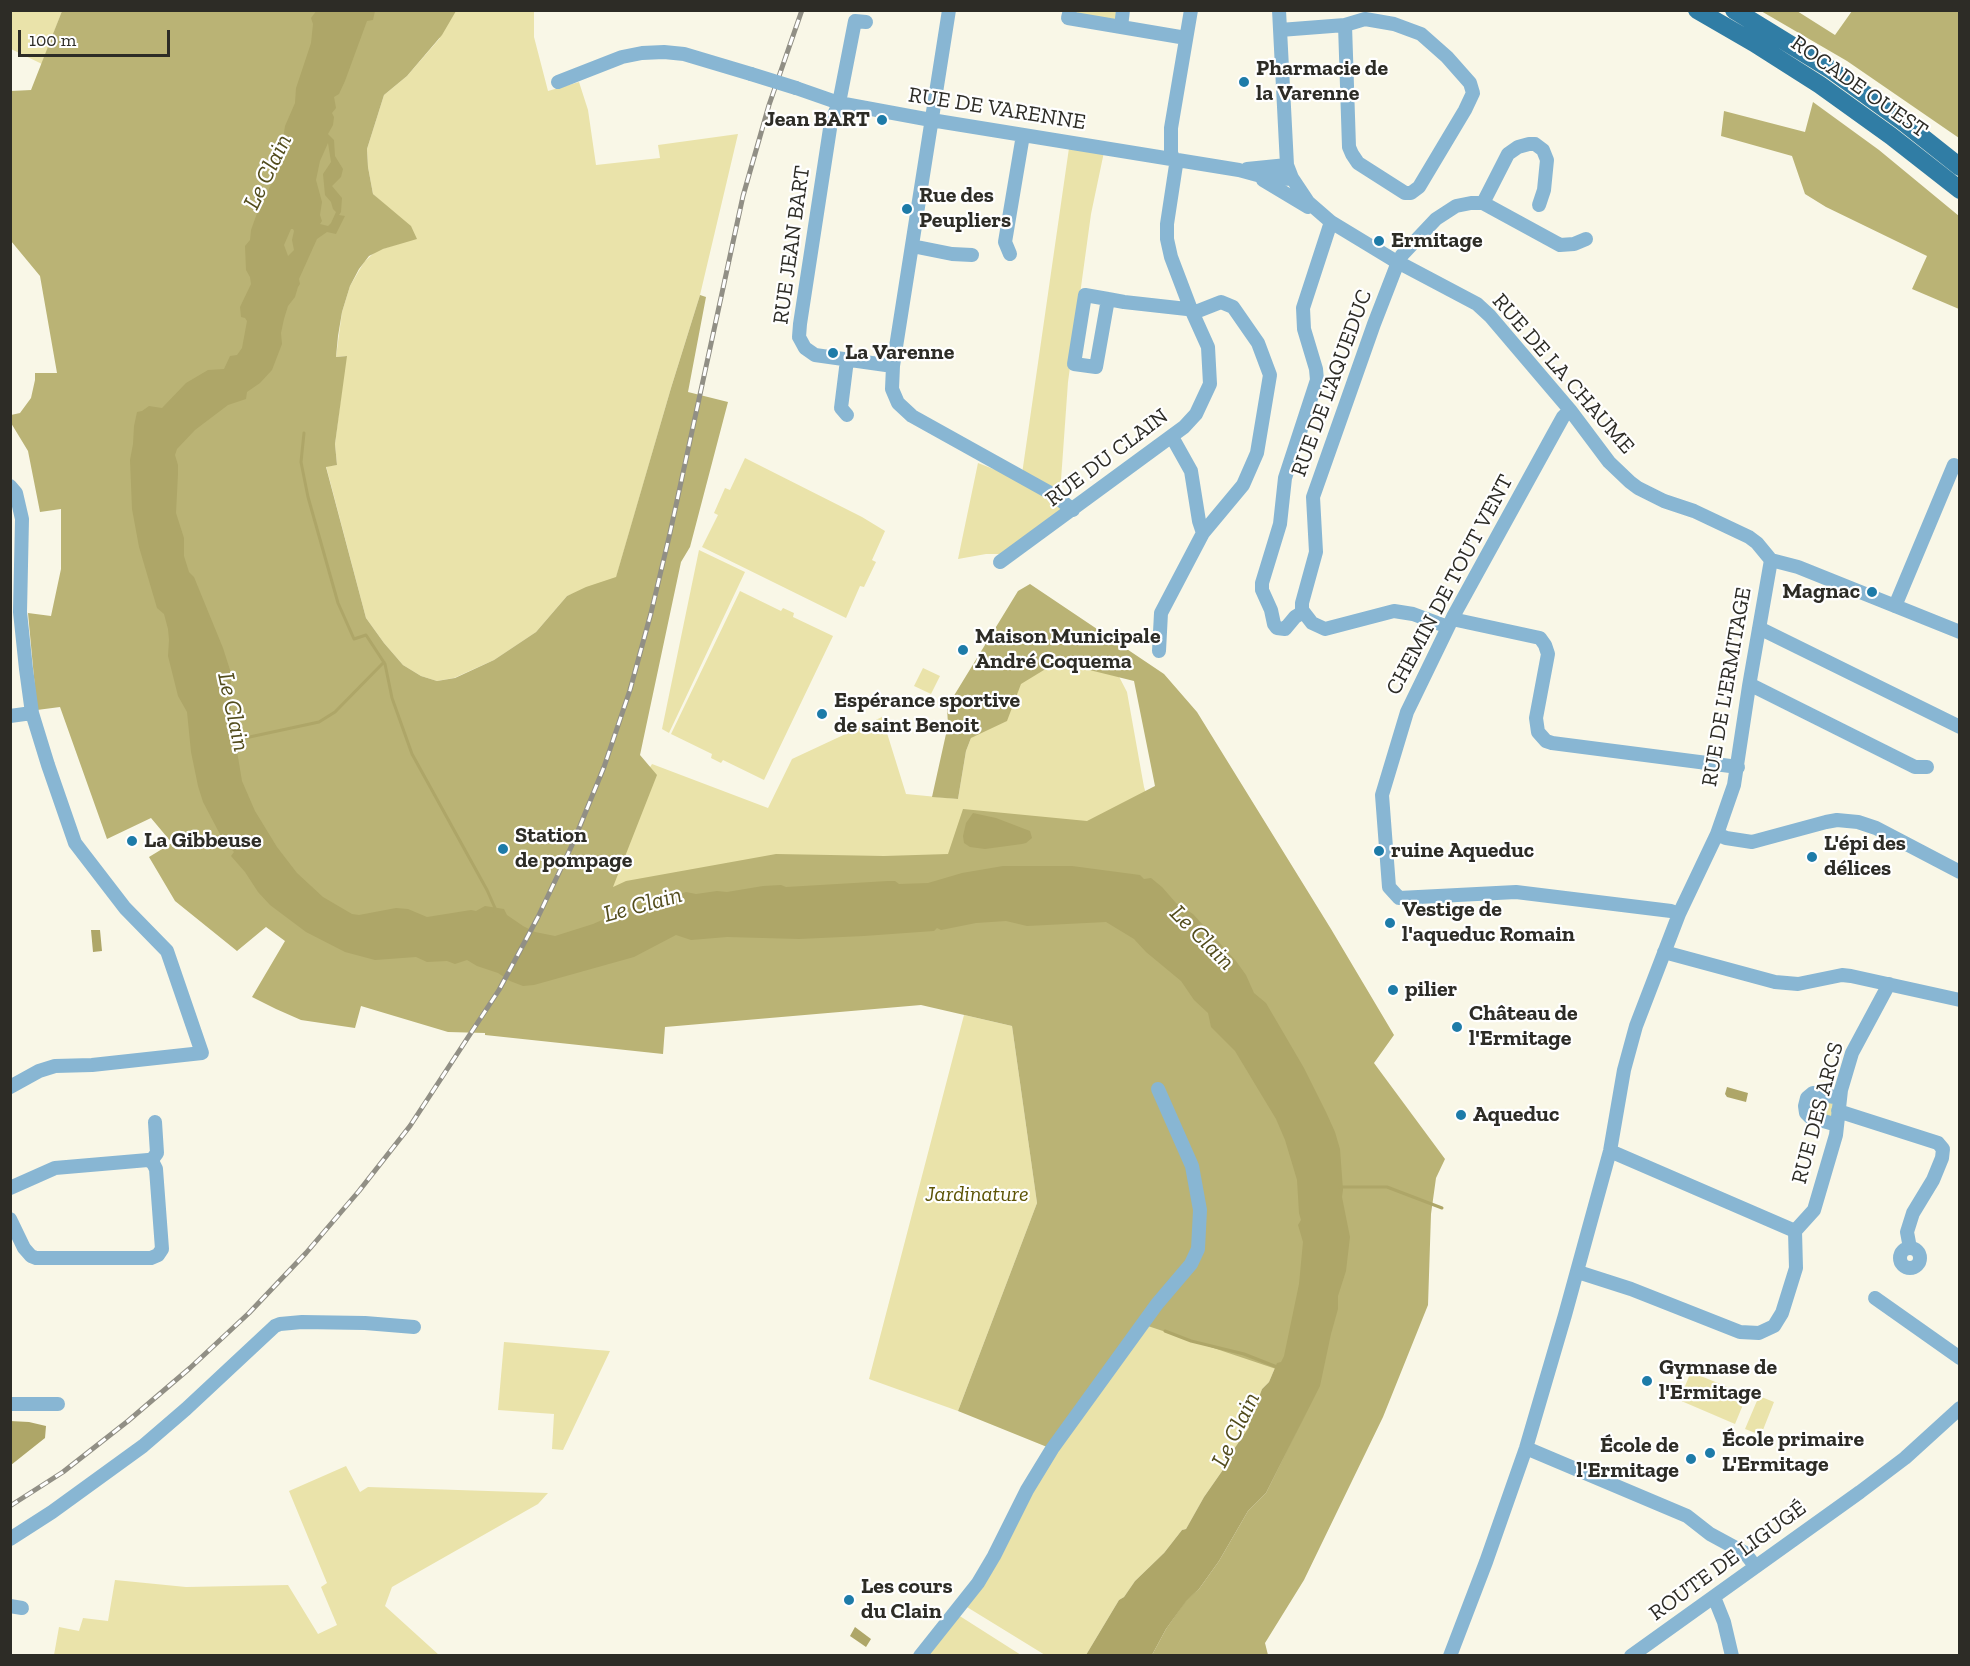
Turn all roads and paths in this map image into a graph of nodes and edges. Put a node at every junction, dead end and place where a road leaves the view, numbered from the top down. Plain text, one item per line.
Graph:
1 (949, 10) edge
2 (1070, 10) edge
3 (1123, 10) edge
4 (1191, 10) edge
5 (1279, 10) edge
6 (1697, 10) edge
7 (1734, 10) edge
8 (866, 22) dead end
9 (1345, 25) junction
10 (1121, 27) junction
11 (1280, 30) junction
12 (1186, 38) junction
13 (558, 82) dead end
14 (839, 103) junction
15 (932, 120) junction
16 (1023, 135) junction
17 (1173, 160) junction
18 (1959, 167) edge
19 (1239, 170) junction
20 (1290, 172) junction
21 (1959, 190) edge
22 (1483, 203) junction
23 (1539, 205) dead end
24 (1327, 219) junction
25 (1586, 239) dead end
26 (912, 246) junction
27 (1010, 254) dead end
28 (972, 255) dead end
29 (1398, 262) junction
30 (1108, 300) junction
31 (1192, 310) junction
32 (847, 360) junction
33 (893, 366) junction
34 (1570, 410) junction
35 (847, 415) dead end
36 (1172, 437) junction
37 (1954, 465) dead end
38 (10, 486) edge
39 (1072, 510) junction
40 (1203, 533) junction
41 (1771, 560) junction
42 (1000, 562) dead end
43 (1895, 606) junction
44 (1303, 612) junction
45 (1450, 623) junction
46 (1759, 628) junction
47 (1959, 632) edge
48 (1159, 651) dead end
49 (1749, 686) junction
50 (32, 713) junction
51 (10, 716) edge
52 (1959, 727) edge
53 (1738, 767) junction
54 (1928, 767) dead end
55 (1717, 834) junction
56 (1959, 872) edge
57 (1679, 914) junction
58 (1664, 952) junction
59 (1889, 984) junction
60 (1959, 999) edge
61 (10, 1087) edge
62 (1158, 1089) dead end
63 (1839, 1105) junction
64 (155, 1122) dead end
65 (1837, 1125) junction
66 (1610, 1151) junction
67 (152, 1161) junction
68 (10, 1188) edge
69 (10, 1219) edge
70 (1795, 1231) junction
71 (1910, 1248) dead end
72 (1578, 1272) junction
73 (1875, 1298) dead end
74 (414, 1327) dead end
75 (1959, 1358) edge
76 (10, 1404) edge
77 (58, 1404) dead end
78 (1959, 1408) edge
79 (1526, 1448) junction
80 (10, 1539) edge
81 (1755, 1566) junction
82 (1714, 1597) junction
83 (920, 1656) edge
84 (1450, 1656) edge
85 (1631, 1656) edge
86 (1732, 1656) edge

1 - 15 street
2 - 10 street
3 - 10 street
4 - 12 street, RUE DU CLAIN
5 - 11 street
6 - 21 main road, ROCADE OUEST
7 - 18 main road, ROCADE OUEST
8 - 14 street, RUE JEAN BART
9 - 9 street
9 - 11 street
10 - 12 street
11 - 20 street
12 - 17 street, RUE DU CLAIN
13 - 14 street, RUE DE VARENNE, bridge
14 - 15 street, RUE DE VARENNE
14 - 32 street, RUE JEAN BART
15 - 16 street, RUE DE VARENNE
15 - 26 street
16 - 17 street, RUE DE VARENNE
16 - 27 street
17 - 19 street, RUE DE VARENNE
17 - 31 street, RUE DU CLAIN
19 - 20 street, RUE DE VARENNE
19 - 24 street, RUE DE VARENNE
20 - 24 street, RUE DE LA CHAUME
22 - 23 street
22 - 25 street
22 - 29 street, RUE DE L'AQUEDUC
24 - 29 street, RUE DE LA CHAUME
24 - 44 street
26 - 28 street
26 - 33 street
29 - 34 street, RUE DE LA CHAUME
29 - 44 street, RUE DE L'AQUEDUC
30 - 30 street
30 - 31 street
31 - 36 street, RUE DU CLAIN
31 - 40 street
32 - 33 street, RUE JEAN BART
32 - 35 street
33 - 39 street
34 - 41 street, RUE DE LA CHAUME
34 - 45 street, CHEMIN DE TOUT VENT
36 - 39 street, RUE DU CLAIN
36 - 40 street
37 - 43 street
38 - 50 street
39 - 42 street, RUE DU CLAIN
40 - 48 street
41 - 43 street
41 - 46 street, RUE DE L'ERMITAGE
43 - 47 street
44 - 45 street
45 - 53 street
45 - 57 street, CHEMIN DE TOUT VENT
46 - 49 street, RUE DE L'ERMITAGE
46 - 52 street
49 - 53 street, RUE DE L'ERMITAGE
49 - 54 street
50 - 51 street
50 - 61 street
53 - 55 street, RUE DE L'ERMITAGE
55 - 56 street
55 - 57 street, RUE DE L'ERMITAGE
57 - 58 street, RUE DE L'ERMITAGE
58 - 59 street
58 - 66 street, RUE DE L'ERMITAGE
59 - 60 street
59 - 63 street, RUE DES ARCS
62 - 83 street
63 - 65 street, RUE DES ARCS
63 - 65 street
63 - 71 street
64 - 67 street
65 - 70 street, RUE DES ARCS
66 - 70 street
66 - 72 street, RUE DE L'ERMITAGE
67 - 68 street
67 - 69 street
70 - 72 street
72 - 79 street, RUE DE L'ERMITAGE
73 - 75 street
74 - 80 street
76 - 77 street
78 - 81 street, ROUTE DE LIGUGÉ
79 - 81 street
79 - 84 street, RUE DE L'ERMITAGE
81 - 82 street, ROUTE DE LIGUGÉ
82 - 85 street, ROUTE DE LIGUGÉ
82 - 86 street

